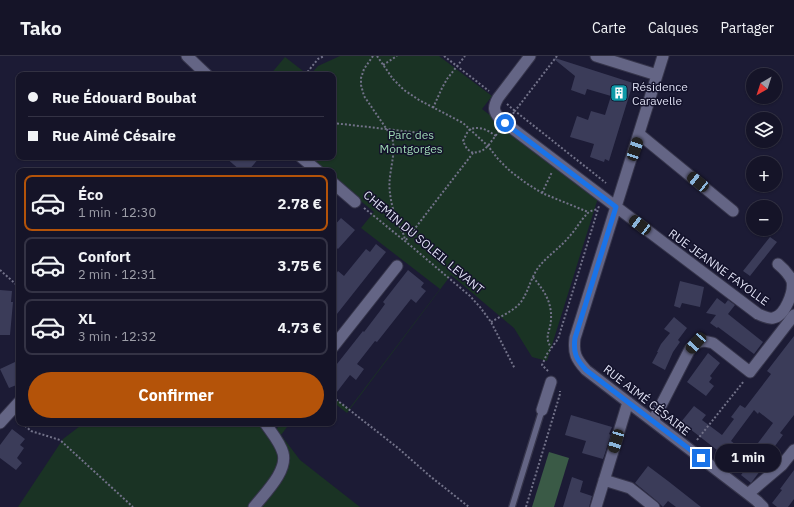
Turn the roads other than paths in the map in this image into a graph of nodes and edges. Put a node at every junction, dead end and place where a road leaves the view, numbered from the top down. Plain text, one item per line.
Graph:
1 (188, 56) edge
2 (530, 56) edge
3 (596, 56) edge
4 (663, 56) edge
5 (204, 72) edge
6 (657, 75) junction
7 (639, 134) junction
8 (305, 160) edge
9 (314, 168) edge
10 (336, 186) edge
11 (355, 202) road end
12 (616, 207) junction
13 (733, 211) dead end
14 (778, 264) dead end
15 (397, 266) dead end
16 (794, 315) edge
17 (336, 343) edge
18 (553, 381) road end
19 (628, 402) junction
20 (16, 405) edge
21 (542, 410) joint
22 (653, 421) junction
23 (0, 423) edge
24 (267, 426) edge
25 (794, 450) edge
26 (604, 480) junction
27 (748, 494) junction
28 (762, 506) edge
29 (254, 507) edge
30 (512, 507) edge
31 (596, 507) edge
32 (654, 507) edge

1 - 5 street
2 - 12 street
3 - 6 street
4 - 6 street
6 - 7 street
7 - 12 street
7 - 13 street
8 - 9 street
10 - 11 street, CHEMIN DU SOLEIL LEVANT
12 - 14 street, RUE JEANNE FAYOLLE
12 - 19 street, RUE AIMÉ CÉSAIRE
15 - 17 street
16 - 22 street
18 - 21 street
19 - 22 street, RUE AIMÉ CÉSAIRE
19 - 26 street
20 - 23 street
21 - 30 lane
22 - 27 street, RUE AIMÉ CÉSAIRE
24 - 29 street
25 - 27 street
26 - 31 street
26 - 32 street
27 - 28 street, RUE AIMÉ CÉSAIRE

